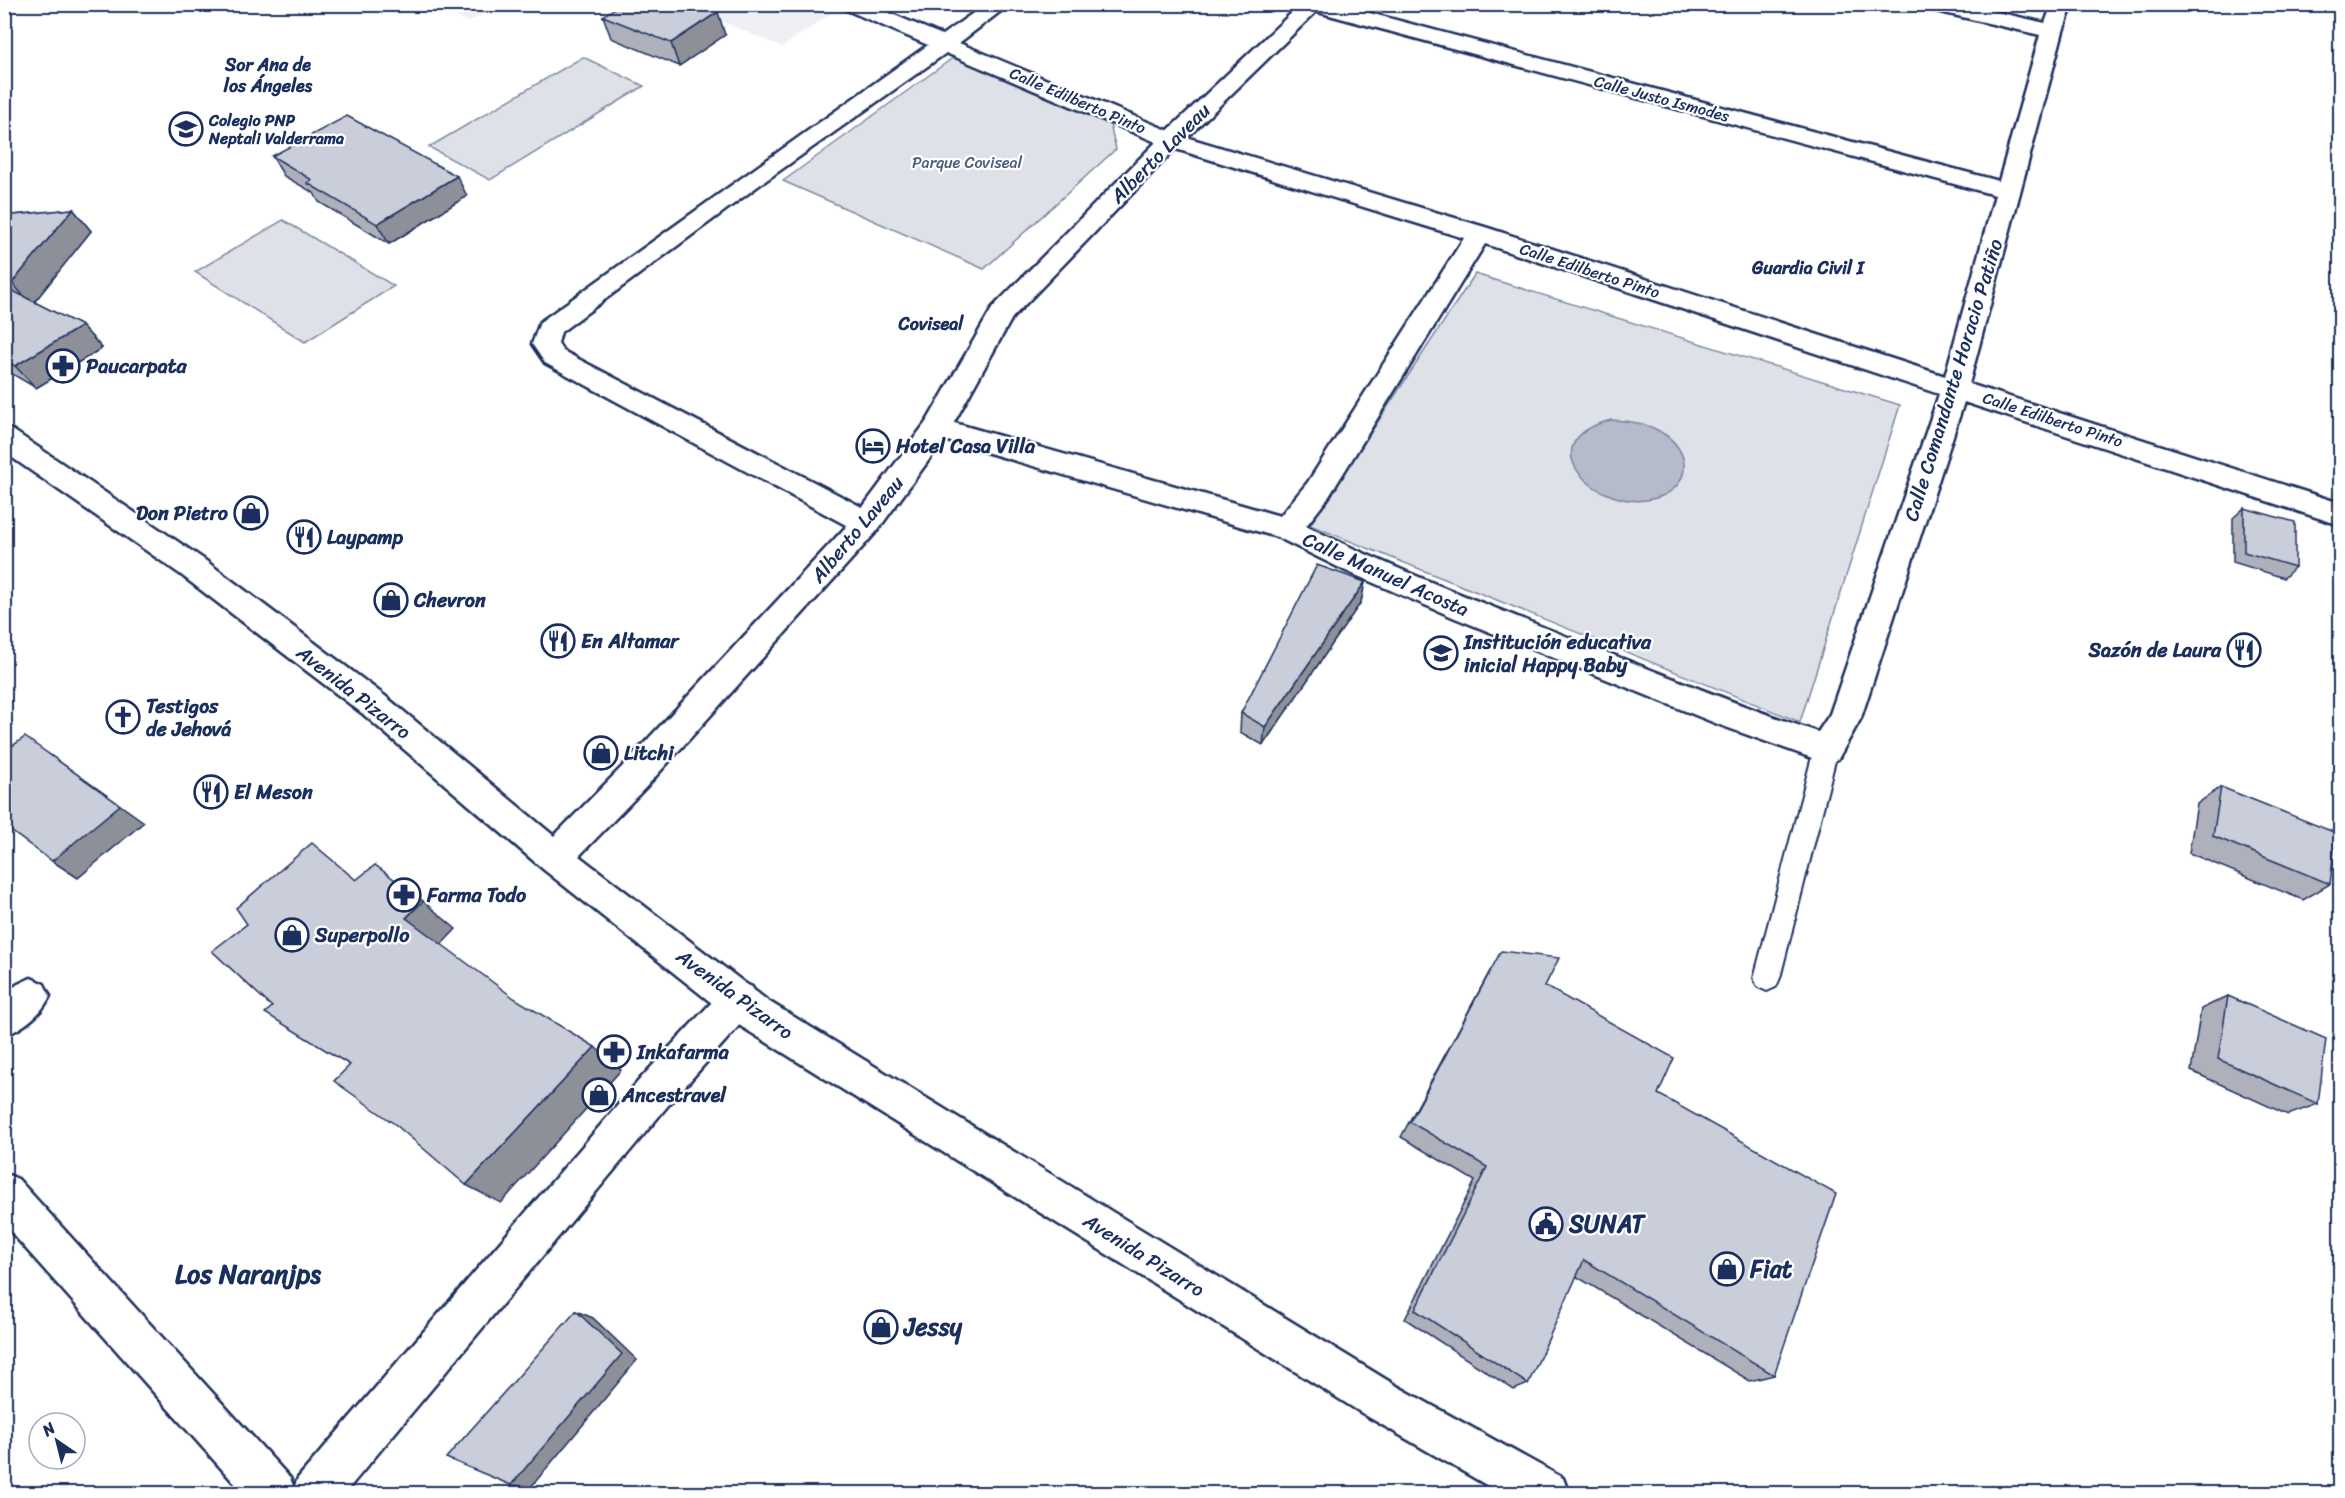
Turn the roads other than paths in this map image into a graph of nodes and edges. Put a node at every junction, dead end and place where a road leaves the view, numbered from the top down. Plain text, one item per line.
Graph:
1 (849, 4) edge
2 (1000, 4) edge
3 (1930, 4) edge
4 (2063, 4) edge
5 (1314, 5) edge
6 (2052, 31) junction
7 (945, 44) junction
8 (1171, 140) junction
9 (2010, 191) junction
10 (1479, 234) junction
11 (1955, 387) junction
12 (937, 428) junction
13 (4, 438) edge
14 (2340, 514) edge
15 (867, 522) junction
16 (1286, 529) junction
17 (1826, 749) junction
18 (555, 858) junction
19 (1767, 978) dead end
20 (739, 999) junction
21 (4, 1193) edge
22 (274, 1494) edge
23 (314, 1494) edge
24 (1546, 1494) edge

1 - 7 street, Calle Edilberto Pinto
2 - 7 street
3 - 6 street
4 - 6 street, Calle Comandante Horacio Patiño
5 - 8 street, Alberto Laveau
5 - 9 street, Calle Justo Ismodes
6 - 9 street, Calle Comandante Horacio Patiño
7 - 8 street, Calle Edilberto Pinto
7 - 15 street
8 - 10 street, Calle Edilberto Pinto
8 - 12 street, Alberto Laveau
9 - 11 street, Calle Comandante Horacio Patiño
10 - 11 street, Calle Edilberto Pinto
10 - 16 street
11 - 14 street, Calle Edilberto Pinto
11 - 17 street, Calle Comandante Horacio Patiño
12 - 15 street, Alberto Laveau
12 - 16 street, Calle Manuel Acosta
13 - 18 street, Avenida Pizarro
15 - 18 street, Alberto Laveau
16 - 17 street, Calle Manuel Acosta
17 - 19 lane
18 - 20 street, Avenida Pizarro
20 - 23 street
20 - 24 street, Avenida Pizarro
21 - 22 street

